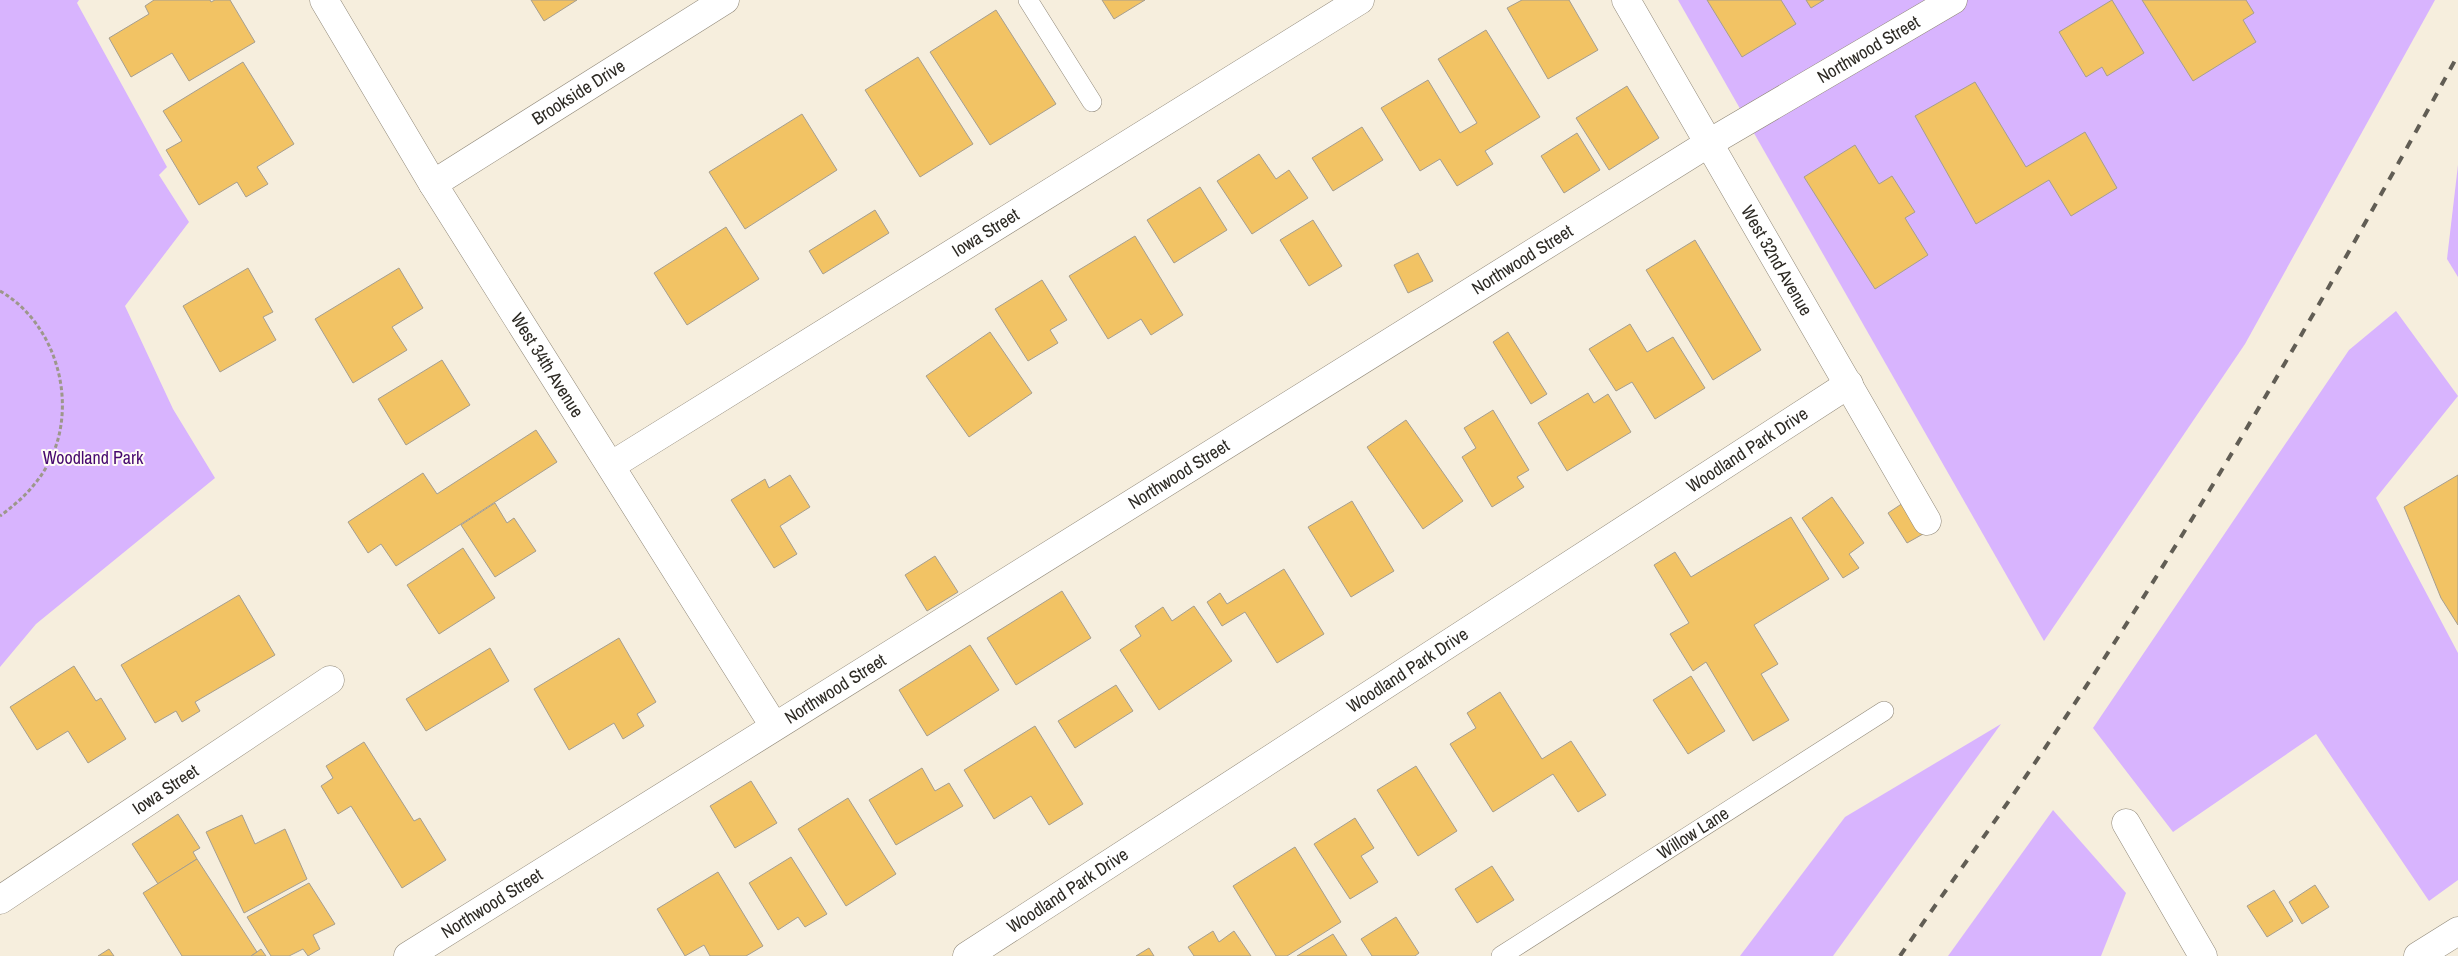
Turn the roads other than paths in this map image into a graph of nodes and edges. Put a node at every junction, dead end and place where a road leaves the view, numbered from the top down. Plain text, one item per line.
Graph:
1 (324, 0) edge
2 (725, 0) edge
3 (1028, 0) edge
4 (1360, 0) edge
5 (1626, 0) edge
6 (1953, 0) edge
7 (1092, 102) dead end
8 (1709, 143) junction
9 (433, 184) junction
10 (1848, 384) junction
11 (612, 465) junction
12 (1927, 521) dead end
13 (330, 680) dead end
14 (1884, 711) dead end
15 (774, 726) junction
16 (2126, 823) dead end
17 (0, 900) edge
18 (2458, 931) edge
19 (408, 956) edge
20 (967, 956) edge
21 (1501, 956) edge
22 (2203, 956) edge
23 (2418, 956) edge

1 - 9 street, West 34th Avenue
2 - 9 street, Brookside Drive
3 - 7 lane
4 - 11 street, Iowa Street
5 - 8 street, West 32nd Avenue
6 - 8 street, Northwood Street
8 - 10 street, West 32nd Avenue
8 - 15 street, Northwood Street
9 - 11 street, West 34th Avenue
10 - 12 street, West 32nd Avenue
10 - 20 street, Woodland Park Drive
11 - 15 street, West 34th Avenue
13 - 17 street, Iowa Street
14 - 21 lane, Willow Lane
15 - 19 street, Northwood Street
16 - 22 street
18 - 23 street

